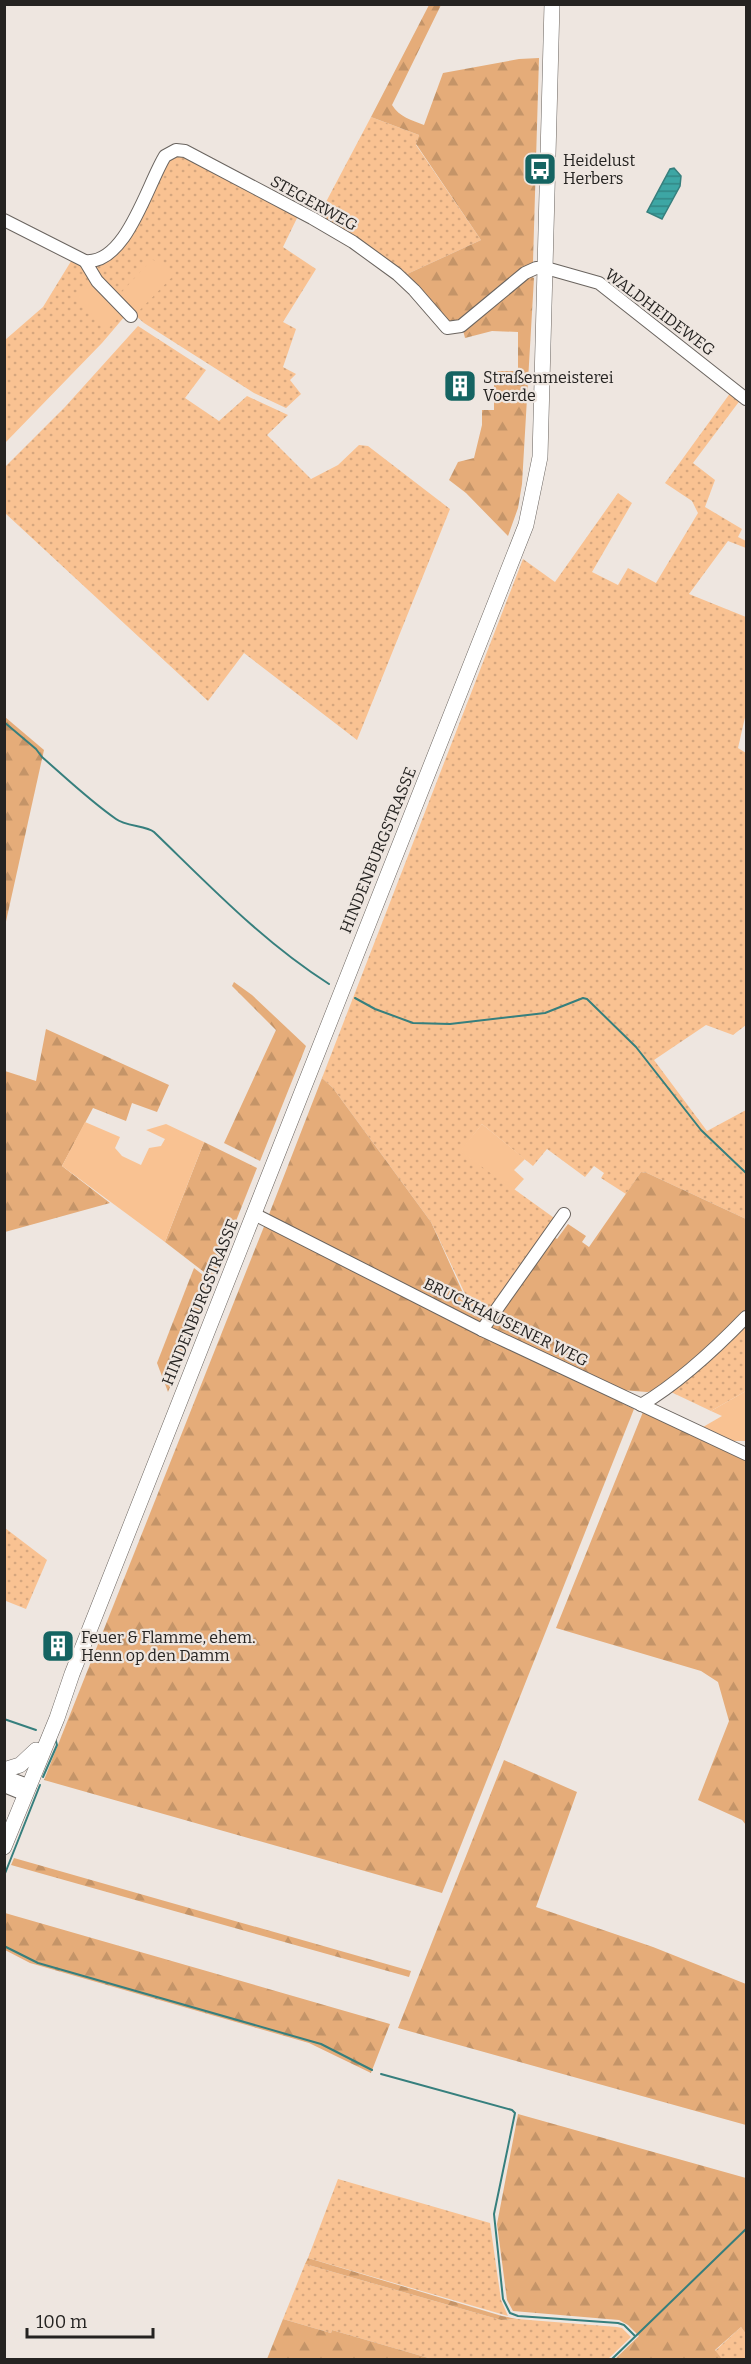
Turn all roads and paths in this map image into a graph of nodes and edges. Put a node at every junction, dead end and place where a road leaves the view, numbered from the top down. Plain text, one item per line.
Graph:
1 (552, 4) edge
2 (4, 220) edge
3 (85, 261) junction
4 (546, 268) junction
5 (131, 316) dead end
6 (747, 399) edge
7 (254, 1214) junction
8 (564, 1214) dead end
9 (747, 1317) edge
10 (482, 1330) junction
11 (642, 1405) junction
12 (747, 1454) edge
13 (72, 1674) junction
14 (36, 1750) junction
15 (4, 1770) edge
16 (4, 1776) edge
17 (20, 1788) edge
18 (5, 1825) edge
19 (4, 1847) edge

1 - 4 main road, HINDENBURGSTRASSE
2 - 3 street
3 - 4 street, STEGERWEG
3 - 5 street
4 - 6 street, WALDHEIDEWEG
4 - 7 main road, HINDENBURGSTRASSE
7 - 10 street, BRUCKHAUSENER WEG
7 - 13 main road, HINDENBURGSTRASSE
8 - 10 street
9 - 11 street
10 - 11 street, BRUCKHAUSENER WEG
11 - 12 street, BRUCKHAUSENER WEG
13 - 14 main road, HINDENBURGSTRASSE
13 - 17 main road, HINDENBURGSTRASSE
14 - 15 main road
14 - 17 main road, HINDENBURGSTRASSE
16 - 17 street
17 - 18 main road, HINDENBURGSTRASSE
17 - 19 main road, HINDENBURGSTRASSE

